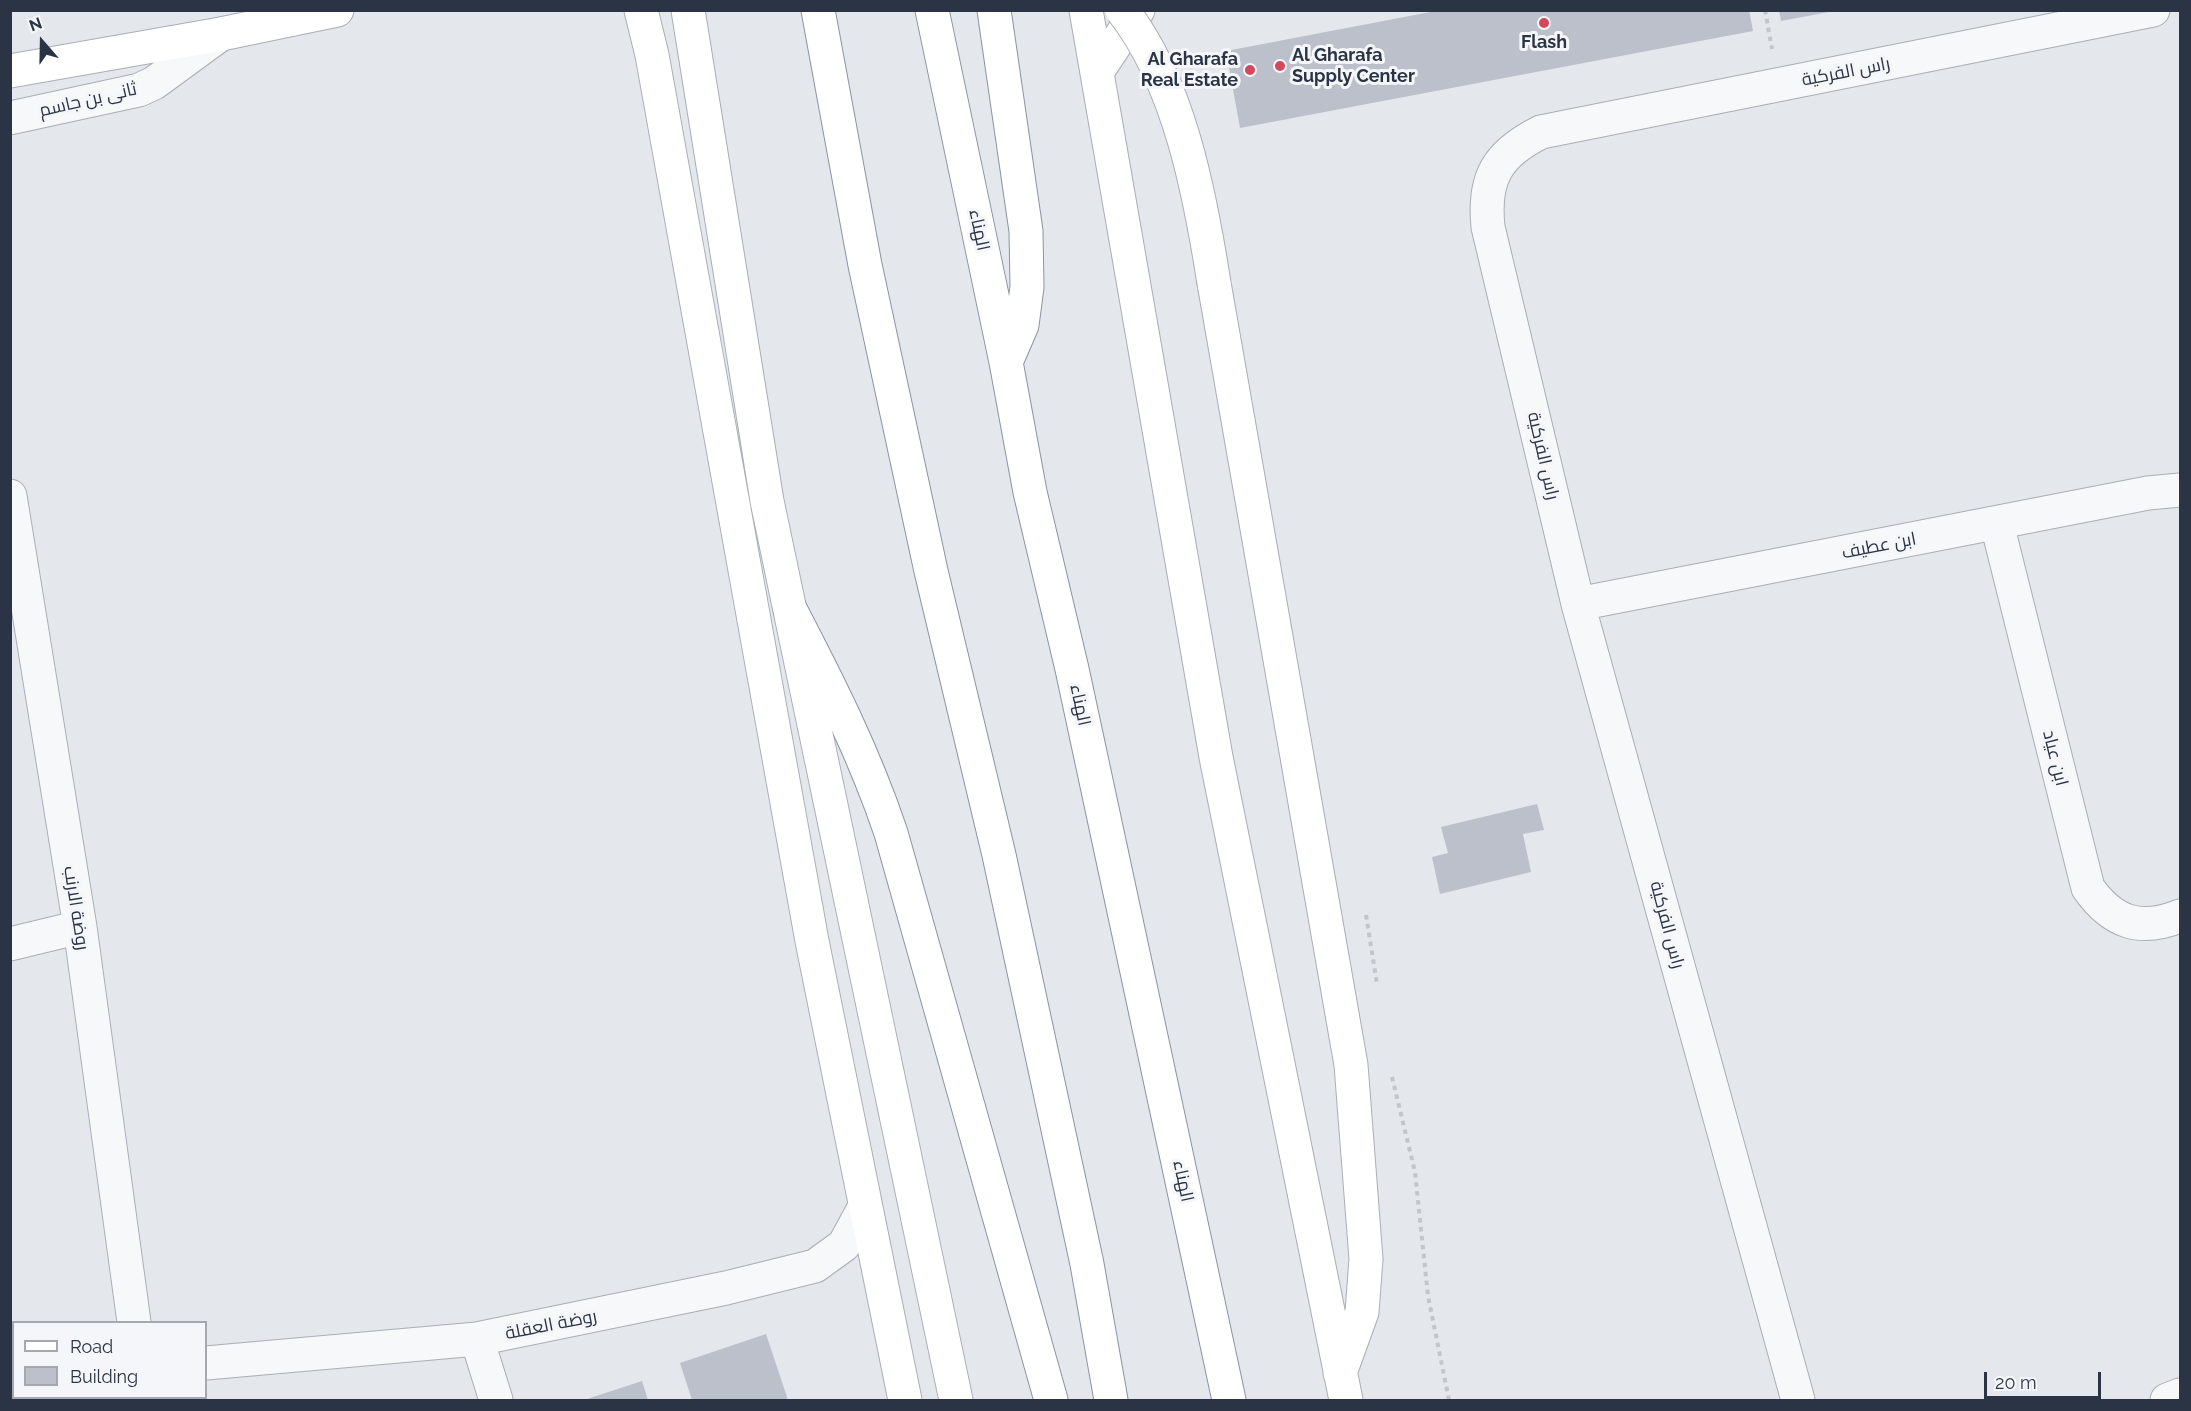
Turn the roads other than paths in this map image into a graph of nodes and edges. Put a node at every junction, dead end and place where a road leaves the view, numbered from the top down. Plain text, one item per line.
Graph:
1 (337, 10) edge
2 (619, 10) edge
3 (641, 10) edge
4 (688, 10) edge
5 (818, 10) edge
6 (932, 10) edge
7 (994, 10) edge
8 (1086, 10) edge
9 (1122, 10) edge
10 (1138, 10) edge
11 (2153, 10) edge
12 (221, 34) junction
13 (652, 56) junction
14 (10, 71) edge
15 (1097, 72) junction
16 (10, 118) edge
17 (1006, 362) junction
18 (2181, 490) edge
19 (10, 496) edge
20 (1997, 524) junction
21 (1578, 604) junction
22 (790, 609) junction
23 (24, 675) edge
24 (2181, 916) edge
25 (80, 927) junction
26 (10, 944) edge
27 (864, 1208) junction
28 (134, 1321) edge
29 (477, 1339) junction
30 (207, 1363) edge
31 (1343, 1387) edge
32 (2181, 1395) edge
33 (496, 1401) edge
34 (904, 1401) edge
35 (956, 1401) edge
36 (1051, 1401) edge
37 (1112, 1401) edge
38 (1229, 1401) edge
39 (1798, 1401) edge
40 (2167, 1401) edge

1 - 12 main road, ثانى بن جاسم
2 - 13 main road
3 - 13 main road
4 - 22 main road
5 - 37 main road
6 - 17 main road, الهناء
7 - 17 main road
8 - 15 main road
9 - 31 main road, bridge
10 - 15 main road
11 - 21 street, راس الفركية
12 - 14 main road, ثانى بن جاسم
12 - 16 street, ثانى بن جاسم
13 - 27 main road
15 - 31 main road
17 - 38 main road, الهناء
18 - 20 street, ابن عطيف
19 - 23 street, روضة الارنب
20 - 21 street, ابن عطيف
20 - 24 street, ابن عياد
21 - 39 street, راس الفركية
22 - 35 main road
22 - 36 main road
23 - 25 street, روضة الارنب
25 - 26 street
25 - 28 street, روضة الارنب
27 - 29 street, روضة العقلة
27 - 34 main road
29 - 30 street, روضة العقلة
29 - 33 street
32 - 40 street

